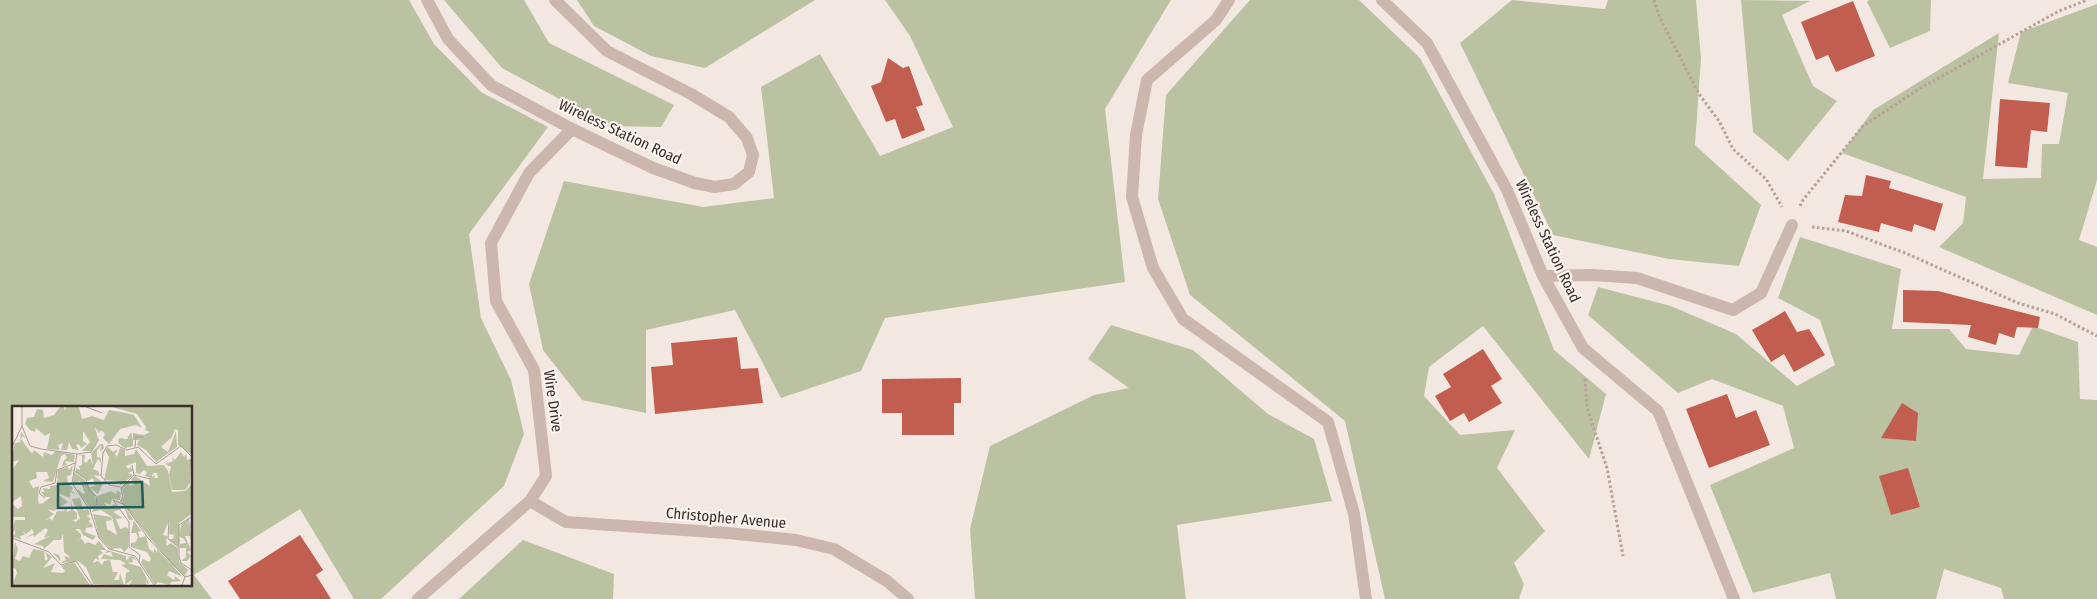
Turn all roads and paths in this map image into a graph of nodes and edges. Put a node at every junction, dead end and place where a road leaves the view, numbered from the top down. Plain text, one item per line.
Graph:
1 (427, 0) edge
2 (555, 0) edge
3 (1229, 0) edge
4 (1382, 0) edge
5 (1654, 0) edge
6 (2088, 0) edge
7 (572, 128) junction
8 (1792, 225) junction
9 (1543, 276) junction
10 (2097, 336) edge
11 (1583, 348) junction
12 (530, 501) junction
13 (1623, 556) dead end
14 (418, 599) edge
15 (908, 599) edge
16 (1366, 599) edge
17 (1734, 599) edge

1 - 7 street, Wireless Station Road
2 - 7 street, Wireless Station Road
3 - 16 street
4 - 9 street, Wireless Station Road
5 - 8 path
6 - 8 path
7 - 12 street, Wire Drive
8 - 9 street
8 - 10 path
9 - 11 street, Wireless Station Road
11 - 13 path
11 - 17 street, Wireless Station Road
12 - 14 street, Wire Drive
12 - 15 street, Christopher Avenue

